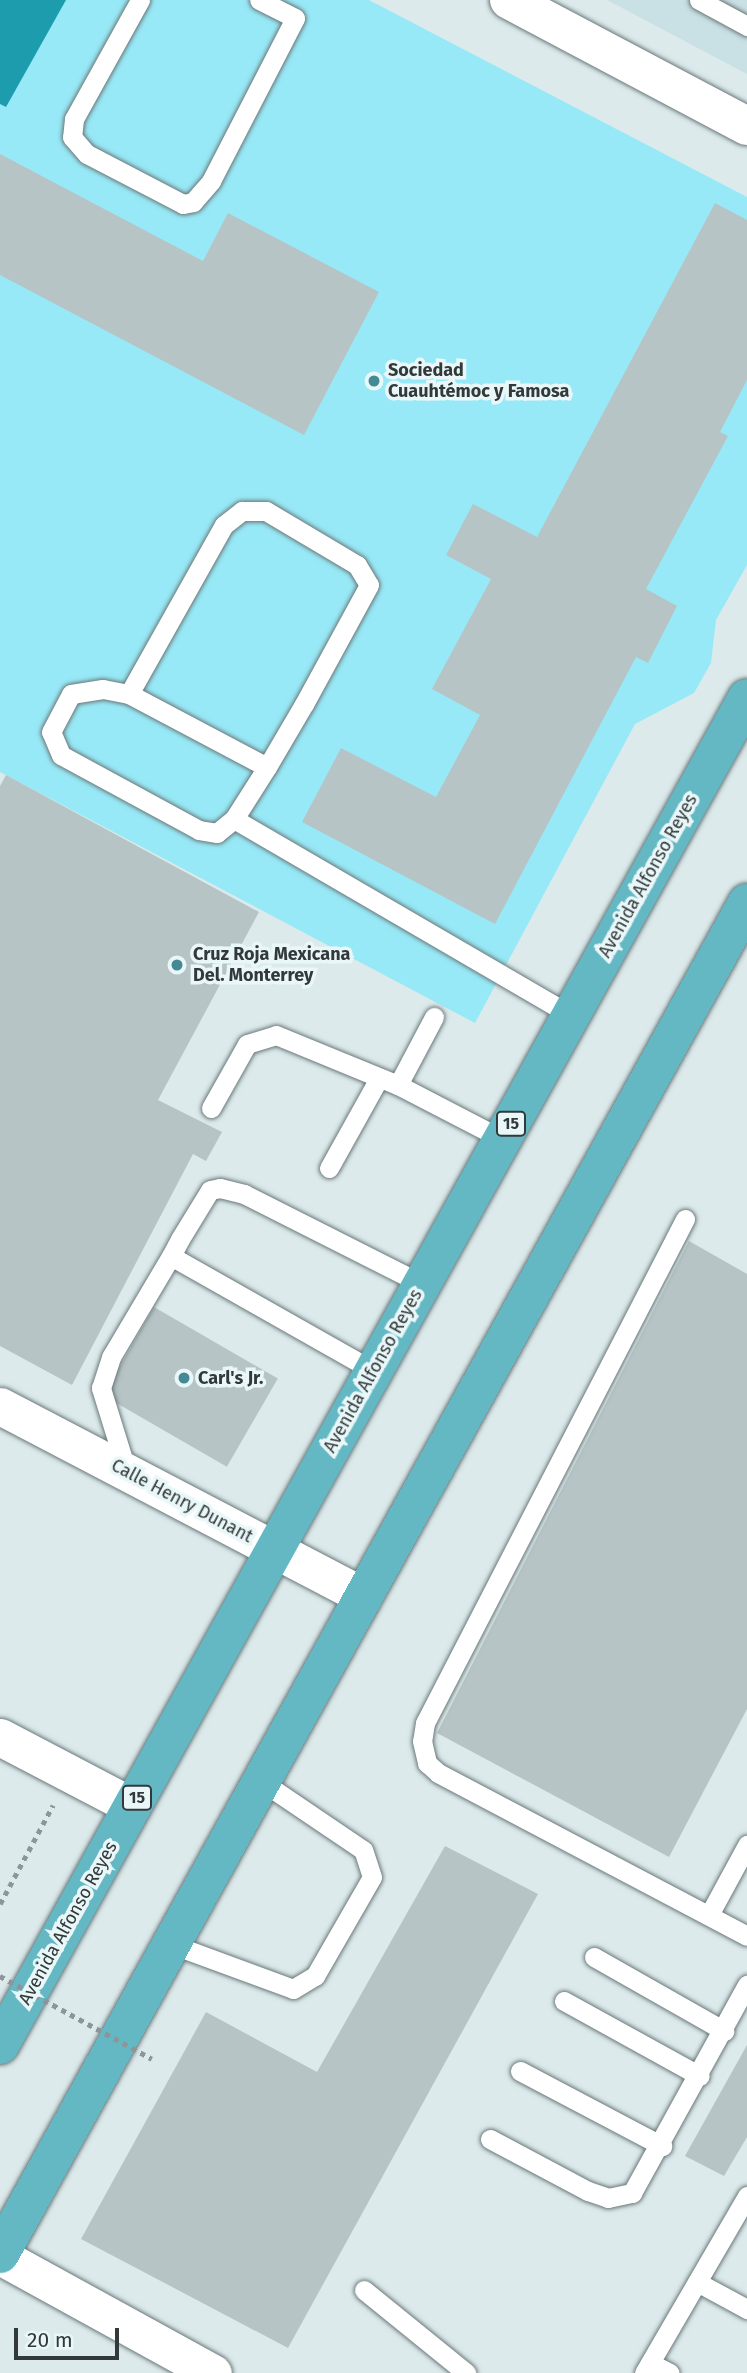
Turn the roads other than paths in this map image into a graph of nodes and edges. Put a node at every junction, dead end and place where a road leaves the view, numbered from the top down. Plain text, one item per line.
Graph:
1 (140, 0) edge
2 (509, 0) edge
3 (699, 0) edge
4 (267, 2) edge
5 (747, 26) edge
6 (747, 126) edge
7 (129, 694) junction
8 (747, 698) edge
9 (267, 767) junction
10 (234, 819) junction
11 (747, 903) edge
12 (571, 1015) junction
13 (435, 1017) dead end
14 (388, 1082) junction
15 (211, 1108) dead end
16 (502, 1139) junction
17 (329, 1168) dead end
18 (685, 1219) dead end
19 (171, 1256) junction
20 (422, 1284) junction
21 (374, 1371) junction
22 (0, 1406) edge
23 (127, 1473) junction
24 (275, 1550) junction
25 (363, 1596) junction
26 (0, 1737) edge
27 (261, 1781) junction
28 (132, 1806) junction
29 (747, 1845) edge
30 (709, 1915) junction
31 (747, 1936) edge
32 (171, 1944) junction
33 (594, 1957) dead end
34 (747, 1985) edge
35 (564, 2001) dead end
36 (724, 2031) junction
37 (0, 2045) edge
38 (520, 2071) dead end
39 (700, 2076) junction
40 (489, 2139) dead end
41 (662, 2146) junction
42 (745, 2204) edge
43 (0, 2255) edge
44 (697, 2282) junction
45 (364, 2290) dead end
46 (747, 2309) edge
47 (647, 2368) edge
48 (213, 2373) edge
49 (466, 2373) edge
50 (670, 2373) edge

1 - 4 lane
2 - 6 street
3 - 5 lane
7 - 9 lane
7 - 9 lane
7 - 10 lane
8 - 12 highway, Avenida Alfonso Reyes / 15
9 - 10 lane
10 - 12 lane
11 - 25 highway
12 - 16 highway, Avenida Alfonso Reyes / 15
13 - 14 lane
14 - 15 lane
14 - 16 lane
14 - 17 lane
16 - 20 highway, Avenida Alfonso Reyes / 15
18 - 30 lane
19 - 20 lane
19 - 21 lane
19 - 23 lane
20 - 21 highway, Avenida Alfonso Reyes / 15
21 - 24 highway, Avenida Alfonso Reyes / 15
22 - 23 street, Calle Henry Dunant
23 - 24 street, Calle Henry Dunant
24 - 25 street, Calle Henry Dunant
24 - 28 highway, Avenida Alfonso Reyes / 15
25 - 27 highway
26 - 28 street
27 - 32 highway
27 - 32 lane
28 - 37 highway, Avenida Alfonso Reyes / 15
29 - 30 lane
30 - 31 lane
32 - 43 highway
33 - 36 lane
34 - 36 lane
35 - 39 lane
36 - 39 lane
38 - 41 lane
39 - 41 lane
40 - 41 lane
42 - 44 lane
43 - 48 street
44 - 46 lane
44 - 47 lane
45 - 49 lane
47 - 50 lane

